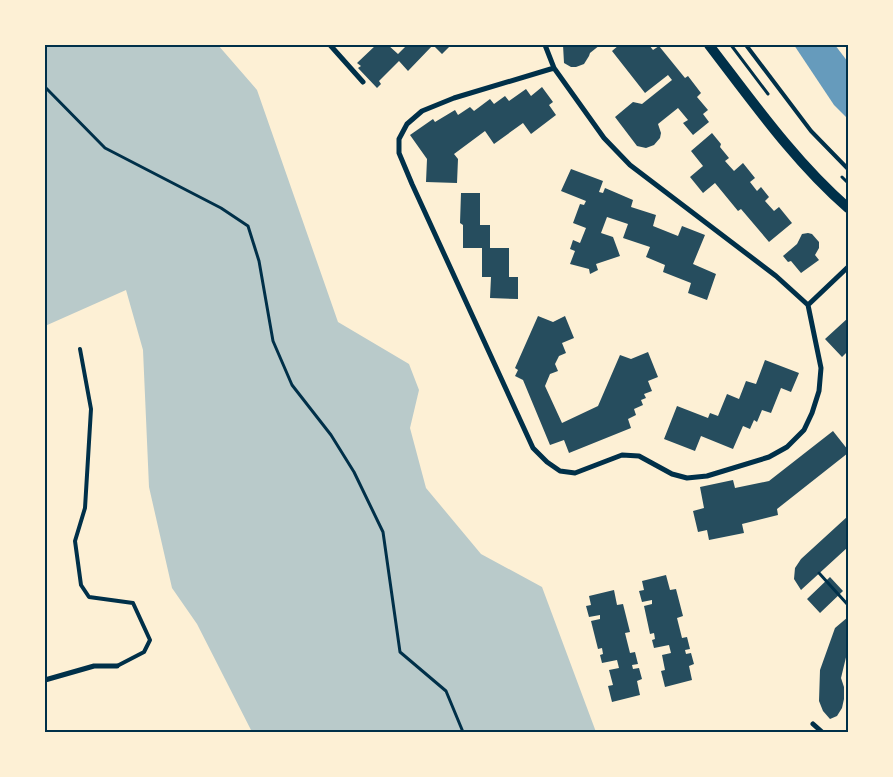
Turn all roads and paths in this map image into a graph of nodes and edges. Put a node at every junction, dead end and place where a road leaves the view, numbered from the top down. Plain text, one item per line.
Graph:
1 (330, 45) edge
2 (545, 45) edge
3 (709, 45) edge
4 (746, 45) edge
5 (554, 68) junction
6 (363, 82) dead end
7 (45, 87) edge
8 (848, 169) edge
9 (848, 208) edge
10 (848, 267) edge
11 (808, 305) junction
12 (80, 349) dead end
13 (819, 573) dead end
14 (848, 605) edge
15 (117, 666) joint
16 (45, 680) edge
17 (813, 724) dead end
18 (463, 732) edge
19 (822, 732) edge

1 - 6 street
2 - 5 street
3 - 9 main road
4 - 8 lane
5 - 11 street
5 - 11 street
7 - 18 path
10 - 11 street
12 - 15 lane
13 - 14 path
15 - 16 street
17 - 19 street

